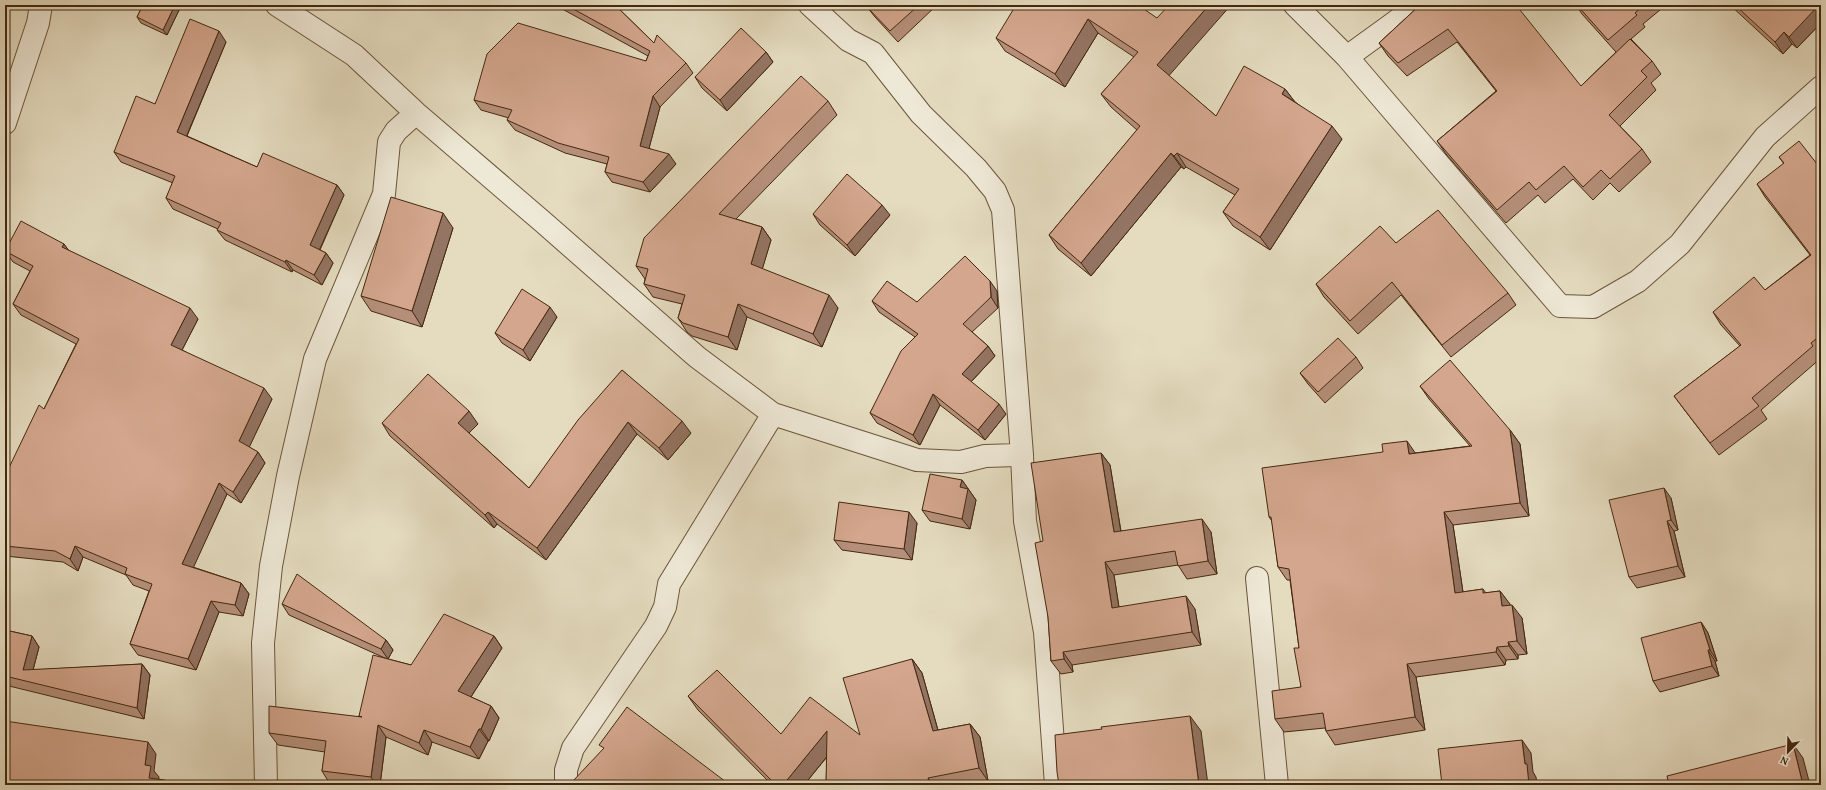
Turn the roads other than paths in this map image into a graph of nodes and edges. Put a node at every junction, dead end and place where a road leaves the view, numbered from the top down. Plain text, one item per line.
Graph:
1 (40, 5) edge
2 (277, 5) edge
3 (810, 5) edge
4 (1295, 5) edge
5 (1416, 5) edge
6 (1347, 57) junction
7 (1821, 87) edge
8 (416, 113) junction
9 (5, 123) edge
10 (773, 414) junction
11 (1022, 454) junction
12 (1257, 578) dead end
13 (266, 785) edge
14 (566, 785) edge
15 (1056, 785) edge
16 (1277, 785) edge

1 - 9 street
2 - 8 street
3 - 11 street
4 - 6 street
5 - 6 street
6 - 7 street
8 - 10 street
8 - 13 street
10 - 11 street
10 - 14 street
11 - 15 street
12 - 16 street

